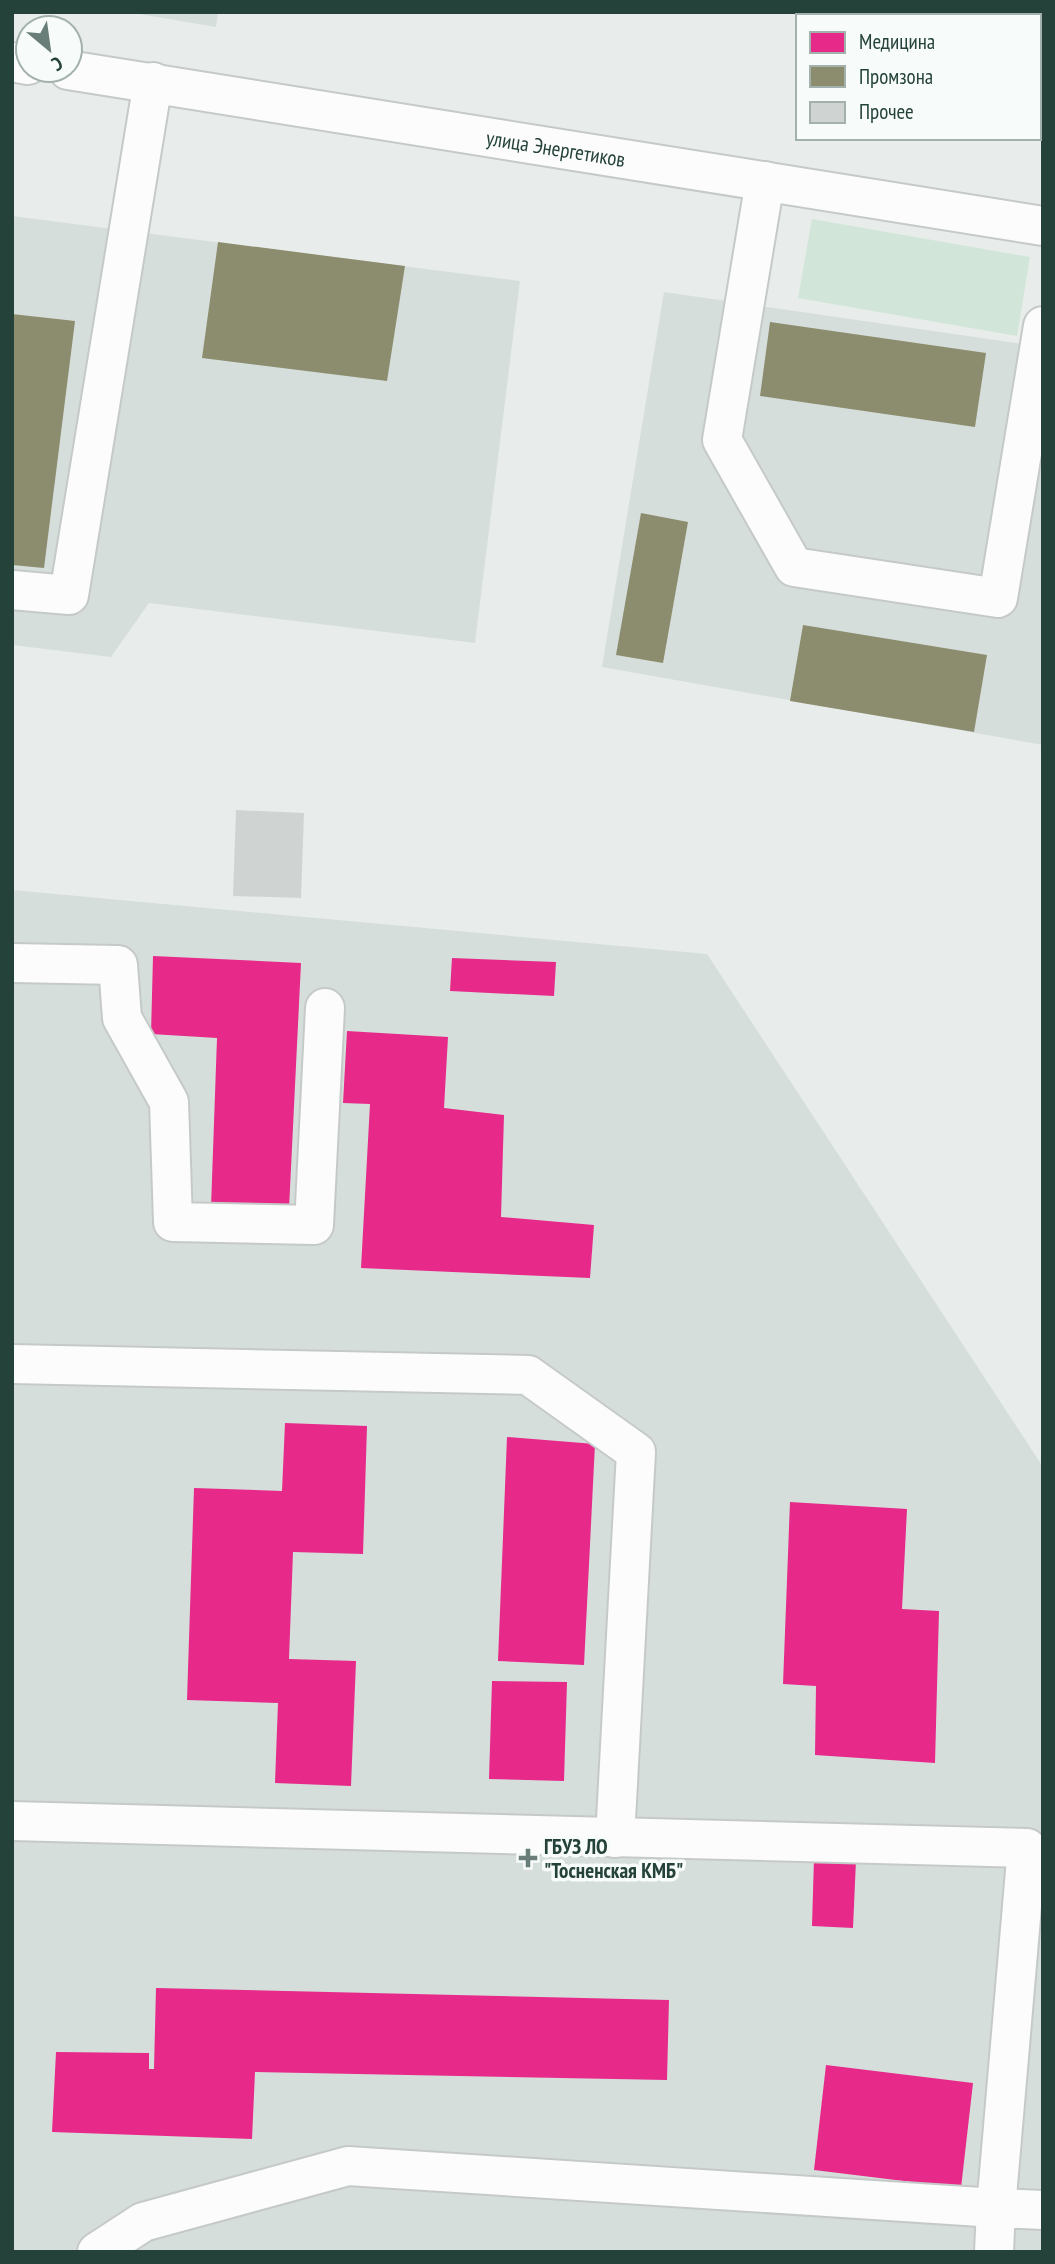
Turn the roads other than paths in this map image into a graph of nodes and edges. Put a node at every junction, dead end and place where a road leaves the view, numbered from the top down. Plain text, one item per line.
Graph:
1 (84, 72) edge
2 (153, 82) junction
3 (765, 181) junction
4 (1043, 226) edge
5 (1043, 326) edge
6 (12, 590) edge
7 (12, 963) edge
8 (325, 1008) dead end
9 (12, 1364) edge
10 (12, 1821) edge
11 (615, 1838) junction
12 (996, 2208) junction
13 (1043, 2210) edge
14 (97, 2252) edge
15 (994, 2252) edge

1 - 2 street, улица Энергетиков
2 - 3 street, улица Энергетиков
2 - 6 street
3 - 4 street, улица Энергетиков
3 - 5 street
7 - 8 street
9 - 11 street
10 - 11 street
11 - 12 street
12 - 13 street
12 - 14 street
12 - 15 street

